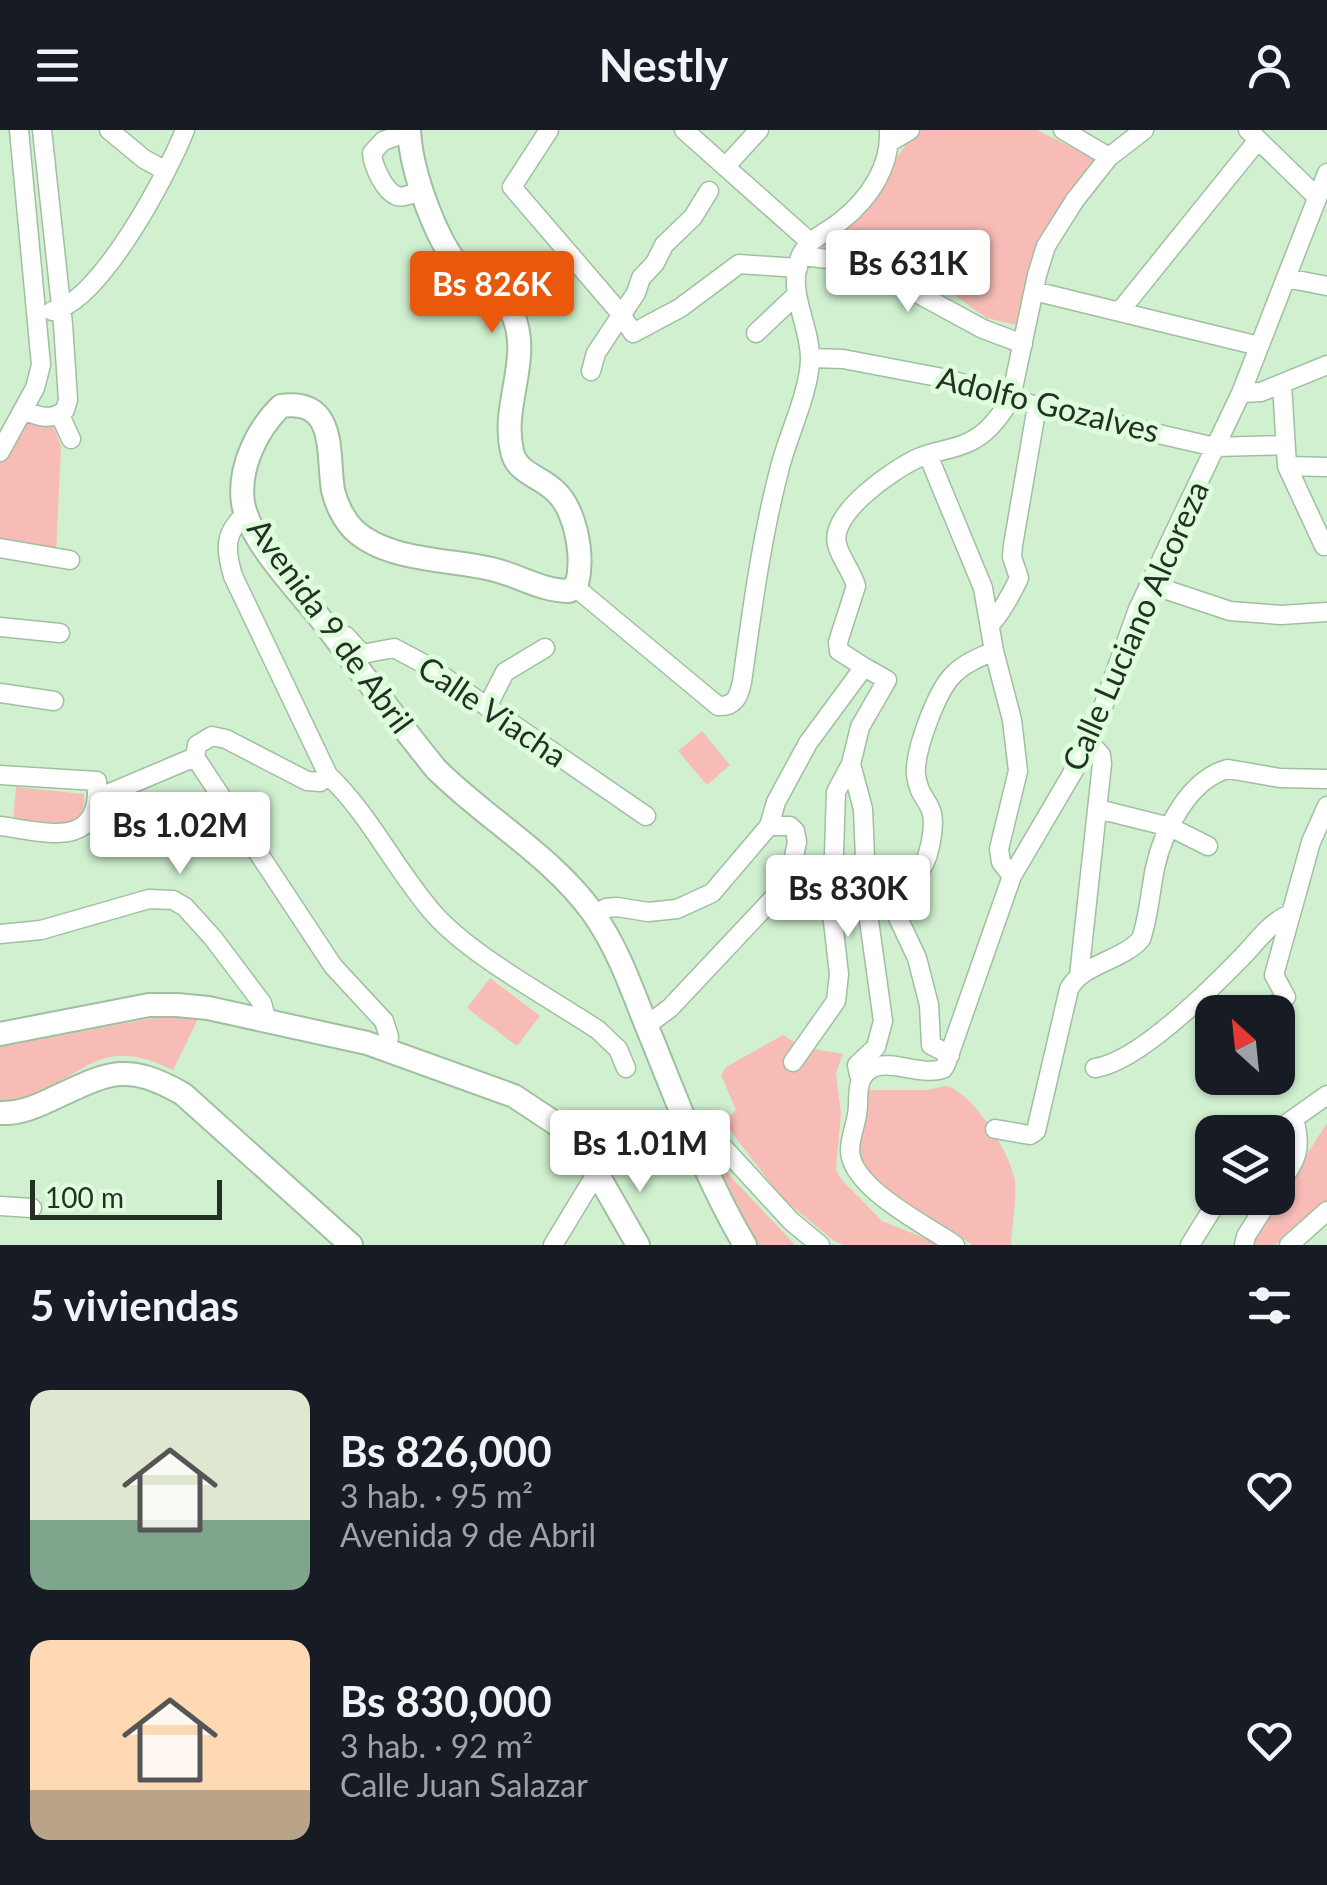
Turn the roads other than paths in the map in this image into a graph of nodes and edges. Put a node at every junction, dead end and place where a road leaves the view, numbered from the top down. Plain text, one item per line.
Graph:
1 (19, 130) edge
2 (42, 130) edge
3 (109, 130) edge
4 (185, 130) edge
5 (549, 130) edge
6 (684, 130) edge
7 (759, 130) edge
8 (910, 130) edge
9 (1063, 130) edge
10 (1144, 130) edge
11 (408, 131) edge
12 (1254, 135) edge
13 (889, 136) edge
14 (1109, 158) junction
15 (726, 166) junction
16 (166, 171) junction
17 (1327, 172) edge
18 (48, 187) junction
19 (23, 190) junction
20 (421, 191) junction
21 (710, 192) dead end
22 (1317, 197) junction
23 (803, 255) junction
24 (1286, 278) junction
25 (1327, 286) edge
26 (1034, 291) junction
27 (796, 296) junction
28 (61, 310) junction
29 (1120, 312) junction
30 (37, 314) junction
31 (621, 314) junction
32 (756, 333) dead end
33 (1023, 344) junction
34 (1259, 346) junction
35 (811, 358) junction
36 (1327, 365) edge
37 (591, 371) dead end
38 (1282, 384) junction
39 (1241, 393) junction
40 (1010, 398) junction
41 (1037, 406) junction
42 (24, 410) junction
43 (60, 415) junction
44 (71, 439) dead end
45 (1285, 445) junction
46 (1215, 446) junction
47 (0, 452) edge
48 (928, 454) junction
49 (1287, 466) junction
50 (1327, 467) edge
51 (246, 514) junction
52 (1324, 546) dead end
53 (0, 548) edge
54 (70, 560) dead end
55 (1149, 584) junction
56 (575, 587) junction
57 (296, 588) junction
58 (1327, 612) edge
59 (991, 623) junction
60 (0, 627) edge
61 (60, 633) dead end
62 (544, 648) dead end
63 (994, 651) junction
64 (864, 667) junction
65 (0, 693) edge
66 (54, 700) dead end
67 (487, 707) junction
68 (1090, 743) junction
69 (195, 757) junction
70 (851, 764) junction
71 (0, 775) edge
72 (328, 775) junction
73 (1327, 780) edge
74 (98, 798) junction
75 (1327, 806) edge
76 (1098, 809) junction
77 (646, 816) dead end
78 (0, 826) edge
79 (768, 826) junction
80 (1170, 827) junction
81 (1208, 846) dead end
82 (1012, 876) junction
83 (1290, 914) junction
84 (594, 915) junction
85 (0, 934) edge
86 (1078, 976) junction
87 (1285, 995) edge
88 (267, 1021) junction
89 (646, 1025) junction
90 (0, 1034) edge
91 (386, 1050) junction
92 (950, 1054) junction
93 (793, 1062) dead end
94 (626, 1068) dead end
95 (1095, 1068) dead end
96 (862, 1078) junction
97 (1327, 1095) edge
98 (0, 1114) edge
99 (1295, 1119) edge
100 (1295, 1124) edge
101 (995, 1128) dead end
102 (697, 1146) junction
103 (1295, 1158) edge
104 (596, 1174) junction
105 (0, 1206) edge
106 (32, 1208) dead end
107 (1327, 1211) edge
108 (1209, 1215) edge
109 (1259, 1215) edge
110 (352, 1245) edge
111 (554, 1245) edge
112 (638, 1245) edge
113 (745, 1245) edge
114 (820, 1245) edge
115 (956, 1245) edge
116 (1190, 1245) edge
117 (1244, 1245) edge
118 (1288, 1245) edge

1 - 19 street
2 - 18 street
3 - 16 street
4 - 16 street
5 - 31 street
6 - 15 street
7 - 15 street
8 - 13 street
9 - 14 street
10 - 14 street
11 - 20 main road
11 - 20 street
12 - 22 street
12 - 29 street
13 - 23 street
14 - 26 street
15 - 23 street
16 - 28 street
17 - 22 street, Calle Luciano Alcoreza
18 - 19 street
18 - 28 street
19 - 30 street
20 - 56 main road
21 - 31 street
22 - 24 street, Calle Luciano Alcoreza
23 - 27 street
23 - 31 street
23 - 33 street
24 - 25 street
24 - 34 street, Calle Luciano Alcoreza
26 - 29 street
26 - 33 street
27 - 32 street
27 - 35 street
28 - 30 street
28 - 43 street
29 - 34 street
30 - 42 street
31 - 37 street
33 - 40 street
34 - 39 street, Calle Luciano Alcoreza
35 - 40 street, Adolfo Gozalves
35 - 56 street
36 - 38 street
38 - 39 street
38 - 45 street
39 - 46 street, Calle Luciano Alcoreza
40 - 41 street, Adolfo Gozalves
40 - 48 street
41 - 46 street, Adolfo Gozalves
41 - 59 street
42 - 43 street
42 - 47 street
43 - 44 street
45 - 46 street, Adolfo Gozalves
45 - 49 street
46 - 55 street, Calle Luciano Alcoreza
48 - 59 street
48 - 64 street
49 - 50 street
49 - 52 street
51 - 56 main road, Avenida 9 de Abril
51 - 57 main road, Avenida 9 de Abril
51 - 72 street
53 - 54 street
55 - 58 street
55 - 68 street, Calle Luciano Alcoreza
57 - 67 street, Calle Viacha
57 - 84 main road, Avenida 9 de Abril
59 - 63 street
60 - 61 street
62 - 67 street
63 - 82 street
63 - 92 street
64 - 70 street
64 - 79 street
65 - 66 street
67 - 77 street, Calle Viacha
68 - 76 street
68 - 82 street, Calle Luciano Alcoreza
69 - 72 street
69 - 74 street
69 - 91 street
70 - 93 street
70 - 96 street
71 - 74 street
72 - 94 street
73 - 80 street
74 - 78 street
75 - 83 street
76 - 80 street
76 - 86 street
79 - 84 street
79 - 89 street
80 - 81 street
80 - 86 street
82 - 92 street, Calle Luciano Alcoreza
83 - 87 street
83 - 95 street
84 - 89 main road, Avenida 9 de Abril
85 - 88 street
86 - 101 street
88 - 90 main road
88 - 91 main road
89 - 102 main road, Avenida 9 de Abril
91 - 104 main road
92 - 96 street
96 - 115 street
97 - 99 street
98 - 110 main road
100 - 103 street
102 - 113 main road, Avenida 9 de Abril
102 - 114 street
104 - 111 street
104 - 112 main road
105 - 106 street
107 - 118 street
108 - 116 street
109 - 117 street

